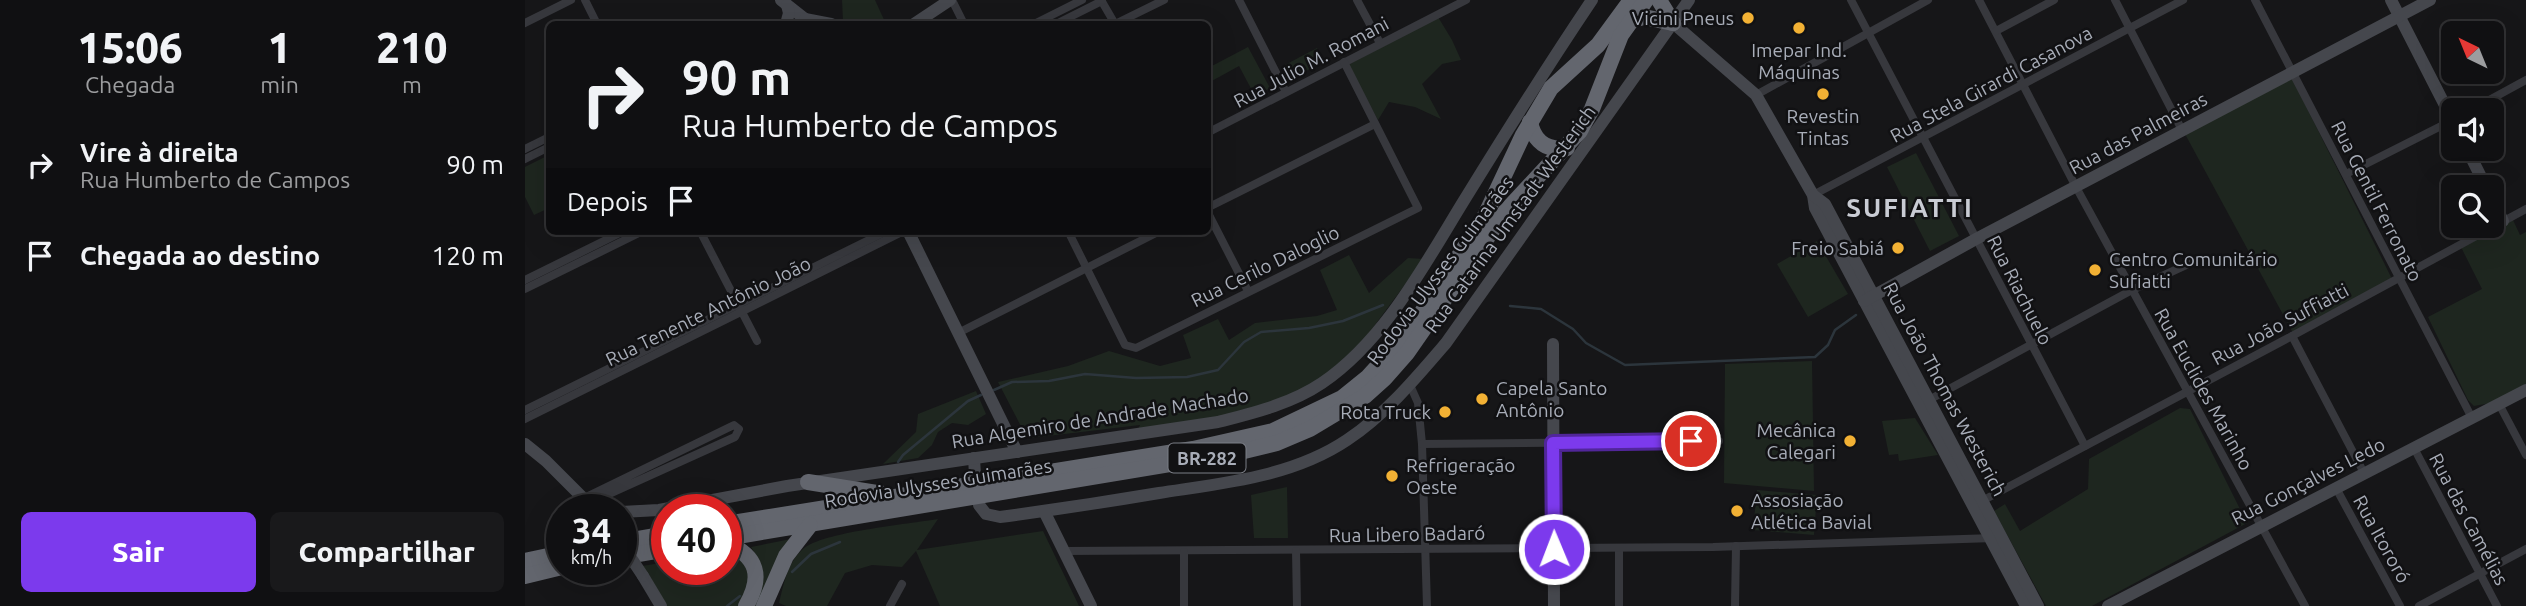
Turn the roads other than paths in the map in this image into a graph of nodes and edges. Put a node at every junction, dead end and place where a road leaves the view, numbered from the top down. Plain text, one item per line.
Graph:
1 (571, 0) edge
2 (585, 0) edge
3 (951, 0) edge
4 (1082, 0) edge
5 (1164, 0) edge
6 (1239, 0) edge
7 (1357, 0) edge
8 (1591, 0) edge
9 (1631, 0) edge
10 (1646, 0) edge
11 (1659, 0) edge
12 (1689, 0) edge
13 (1851, 0) edge
14 (1928, 0) edge
15 (1979, 0) edge
16 (2054, 0) edge
17 (2115, 0) edge
18 (2183, 0) edge
19 (2255, 0) edge
20 (2391, 0) edge
21 (2430, 0) edge
22 (1102, 1) edge
23 (1464, 1) edge
24 (784, 2) edge
25 (1059, 12) junction
26 (2400, 16) junction
27 (1632, 20) junction
28 (596, 21) edge
29 (787, 21) edge
30 (805, 21) edge
31 (919, 21) edge
32 (962, 21) edge
33 (1040, 21) edge
34 (1060, 21) edge
35 (1064, 21) edge
36 (1113, 21) edge
37 (1121, 21) edge
38 (525, 23) edge
39 (1673, 23) junction
40 (2129, 29) junction
41 (1996, 31) junction
42 (1868, 32) junction
43 (1380, 43) junction
44 (1343, 62) junction
45 (2292, 73) junction
46 (2526, 80) edge
47 (2023, 84) junction
48 (1286, 92) junction
49 (1756, 95) junction
50 (2442, 98) edge
51 (2493, 98) edge
52 (1530, 122) junction
53 (1375, 124) junction
54 (2441, 126) edge
55 (1211, 131) edge
56 (2183, 132) junction
57 (1923, 138) junction
58 (543, 146) edge
59 (1567, 148) junction
60 (525, 149) edge
61 (525, 159) edge
62 (2346, 174) junction
63 (2077, 187) junction
64 (1813, 195) junction
65 (1211, 207) edge
66 (2526, 209) edge
67 (1211, 217) edge
68 (2504, 220) edge
69 (619, 235) edge
70 (631, 235) edge
71 (702, 235) edge
72 (881, 235) edge
73 (895, 235) edge
74 (908, 235) edge
75 (1070, 235) edge
76 (1152, 235) edge
77 (2471, 238) edge
78 (1976, 239) junction
79 (609, 243) junction
80 (861, 248) junction
81 (2199, 259) dead end
82 (1086, 268) junction
83 (543, 276) junction
84 (2399, 277) junction
85 (525, 280) edge
86 (525, 289) edge
87 (2132, 290) junction
88 (1248, 291) junction
89 (1869, 298) junction
90 (740, 309) junction
91 (958, 333) junction
92 (2292, 337) junction
93 (757, 341) dead end
94 (1553, 344) dead end
95 (2031, 344) junction
96 (1411, 385) junction
97 (2526, 390) edge
98 (2188, 392) junction
99 (551, 402) junction
100 (1923, 403) junction
101 (2499, 404) junction
102 (525, 411) edge
103 (2472, 418) junction
104 (525, 419) edge
105 (703, 439) junction
106 (1719, 441) dead end
107 (1553, 443) junction
108 (525, 444) edge
109 (1422, 444) junction
110 (2085, 446) junction
111 (2414, 447) junction
112 (708, 449) junction
113 (1017, 452) junction
114 (669, 455) junction
115 (2526, 455) edge
116 (974, 458) junction
117 (673, 466) junction
118 (636, 471) junction
119 (2364, 473) junction
120 (975, 475) dead end
121 (641, 480) junction
122 (808, 482) junction
123 (2336, 488) junction
124 (579, 494) edge
125 (604, 494) edge
126 (611, 494) edge
127 (896, 496) junction
128 (1978, 503) junction
129 (979, 505) dead end
130 (637, 511) edge
131 (1044, 511) junction
132 (742, 521) edge
133 (810, 525) junction
134 (2261, 527) junction
135 (742, 537) edge
136 (1996, 537) junction
137 (1736, 546) junction
138 (1619, 548) junction
139 (1554, 549) junction
140 (2526, 549) edge
141 (1425, 550) junction
142 (742, 551) edge
143 (1065, 551) junction
144 (1296, 551) junction
145 (1184, 552) junction
146 (546, 556) edge
147 (525, 561) edge
148 (637, 567) edge
149 (546, 571) edge
150 (2480, 573) junction
151 (525, 576) edge
152 (902, 584) dead end
153 (2021, 586) junction
154 (2125, 602) edge
155 (661, 606) edge
156 (746, 606) edge
157 (764, 606) edge
158 (890, 606) edge
159 (1091, 606) edge
160 (1184, 606) edge
161 (1297, 606) edge
162 (1427, 606) edge
163 (1554, 606) edge
164 (1619, 606) edge
165 (1735, 606) edge
166 (2026, 606) edge
167 (2038, 606) edge
168 (2108, 606) edge
169 (2305, 606) edge
170 (2400, 606) edge
171 (2419, 606) edge
172 (2497, 606) edge

1 - 38 street
2 - 28 street
3 - 31 street
3 - 32 street
4 - 25 street
5 - 37 street
6 - 48 street
7 - 43 street
8 - 113 street, Rua Algemiro de Andrade Machado
9 - 52 highway, Rodovia Ulysses Guimarães / BR-282
10 - 27 highway, Rodovia Ulysses Guimarães / BR-282
11 - 39 highway
12 - 39 street, Rua Catarina Umstadt Westerich
13 - 42 street, Rua Riachuelo
14 - 42 street
15 - 41 street, Rua Euclides Marinho
16 - 41 street
17 - 40 street
18 - 40 street, Rua Stela Girardi Casanova
19 - 45 street, Rua Gentil Ferronato
20 - 26 street
21 - 26 street, Rua das Palmeiras
22 - 35 street
22 - 36 street
23 - 43 street, Rua Julio M. Romani
24 - 29 street
24 - 30 street
25 - 33 street
25 - 34 street
26 - 45 street, Rua das Palmeiras
26 - 50 street
27 - 39 highway
27 - 59 highway, Rodovia Ulysses Guimarães / BR-282
39 - 49 street, Rua João Thomas Westerich
39 - 96 street, Rua Catarina Umstadt Westerich
40 - 47 street, Rua Stela Girardi Casanova
40 - 56 street
41 - 47 street, Rua Euclides Marinho
42 - 49 street
42 - 57 street, Rua Riachuelo
43 - 44 street, Rua Julio M. Romani
44 - 48 street, Rua Julio M. Romani
44 - 53 street
45 - 56 street, Rua das Palmeiras
45 - 62 street, Rua Gentil Ferronato
46 - 51 street
47 - 57 street, Rua Stela Girardi Casanova
47 - 63 street, Rua Euclides Marinho
48 - 55 street, Rua Julio M. Romani
49 - 64 street, Rua João Thomas Westerich
52 - 59 highway
52 - 127 highway, Rodovia Ulysses Guimarães / BR-282
53 - 65 street
53 - 88 street, Rua Cerilo Daloglio
54 - 62 street
56 - 63 street, Rua das Palmeiras
57 - 64 street, Rua Stela Girardi Casanova
57 - 78 street, Rua Riachuelo
58 - 60 street
58 - 61 street
59 - 133 highway, Rodovia Ulysses Guimarães / BR-282
62 - 84 street, Rua Gentil Ferronato
63 - 78 street, Rua das Palmeiras
63 - 87 street, Rua Euclides Marinho
64 - 89 street, Rua João Thomas Westerich
66 - 68 street, Rua João Suffiatti
67 - 88 street
69 - 79 street
70 - 79 street
71 - 90 street
72 - 80 street, Rua Tenente Antônio João
73 - 80 street, Rua Tenente Antônio João
74 - 91 street
75 - 82 street
76 - 82 street
77 - 84 street, Rua João Suffiatti
78 - 89 street, Rua das Palmeiras
78 - 95 street, Rua Riachuelo
79 - 83 street
80 - 90 street, Rua Tenente Antônio João
81 - 87 street
82 - 88 street, Rua Cerilo Daloglio
82 - 91 street
83 - 85 street
83 - 86 street
84 - 92 street, Rua João Suffiatti
84 - 103 street, Rua Gentil Ferronato
87 - 95 street
87 - 98 street, Rua Euclides Marinho
89 - 100 street, Rua João Thomas Westerich
90 - 93 street
90 - 99 street, Rua Tenente Antônio João
91 - 113 street
92 - 98 street, Rua João Suffiatti
92 - 119 street, Rua Itororó
94 - 107 street
95 - 100 street
95 - 110 street, Rua Riachuelo
96 - 109 street
96 - 131 street, Rua Catarina Umstadt Westerich
97 - 101 street, Rua Gonçalves Ledo
98 - 110 street, Rua João Suffiatti
98 - 134 street, Rua Euclides Marinho
99 - 102 street, Rua Tenente Antônio João
99 - 104 street, Rua Tenente Antônio João
100 - 128 street, Rua João Thomas Westerich
101 - 103 street, Rua Gonçalves Ledo
101 - 115 street
103 - 111 street, Rua Gonçalves Ledo
105 - 112 street
105 - 112 street
105 - 114 street
106 - 107 street
107 - 109 street
107 - 139 street
108 - 124 street
109 - 141 street
110 - 128 street, Rua João Suffiatti
111 - 119 street, Rua Gonçalves Ledo
111 - 150 street, Rua das Camélias
112 - 117 street
113 - 116 street, Rua Algemiro de Andrade Machado
114 - 117 street
114 - 118 street
116 - 120 street
116 - 122 street, Rua Algemiro de Andrade Machado
117 - 121 street
118 - 121 street
118 - 125 street
119 - 123 street, Rua Gonçalves Ledo
121 - 126 street
122 - 127 highway
122 - 130 street, Rua Algemiro de Andrade Machado
123 - 134 street, Rua Gonçalves Ledo
123 - 170 street, Rua Itororó
127 - 132 highway, Rodovia Ulysses Guimarães / BR-282
128 - 136 street, Rua João Thomas Westerich
129 - 131 street, Rua Catarina Umstadt Westerich
131 - 143 street
133 - 135 highway, Rodovia Ulysses Guimarães / BR-282
133 - 157 highway
134 - 154 street, Rua Gonçalves Ledo
134 - 169 street, Rua Euclides Marinho
136 - 137 street, Rua Libero Badaró
136 - 153 street, Rua João Thomas Westerich
137 - 138 street, Rua Libero Badaró
137 - 165 street
138 - 139 street, Rua Libero Badaró
138 - 164 street
139 - 141 street, Rua Libero Badaró
139 - 163 street
140 - 150 street
141 - 144 street, Rua Libero Badaró
141 - 162 street
142 - 156 highway
143 - 145 street, Rua Libero Badaró
143 - 159 street
144 - 145 street, Rua Libero Badaró
144 - 161 street
145 - 160 street
146 - 147 highway
148 - 155 street, bridge
149 - 151 highway
150 - 171 street
150 - 172 street, Rua das Camélias
152 - 158 street
153 - 166 street, Rua João Thomas Westerich
153 - 167 street, Rua João Thomas Westerich
154 - 168 street, Rua Gonçalves Ledo

